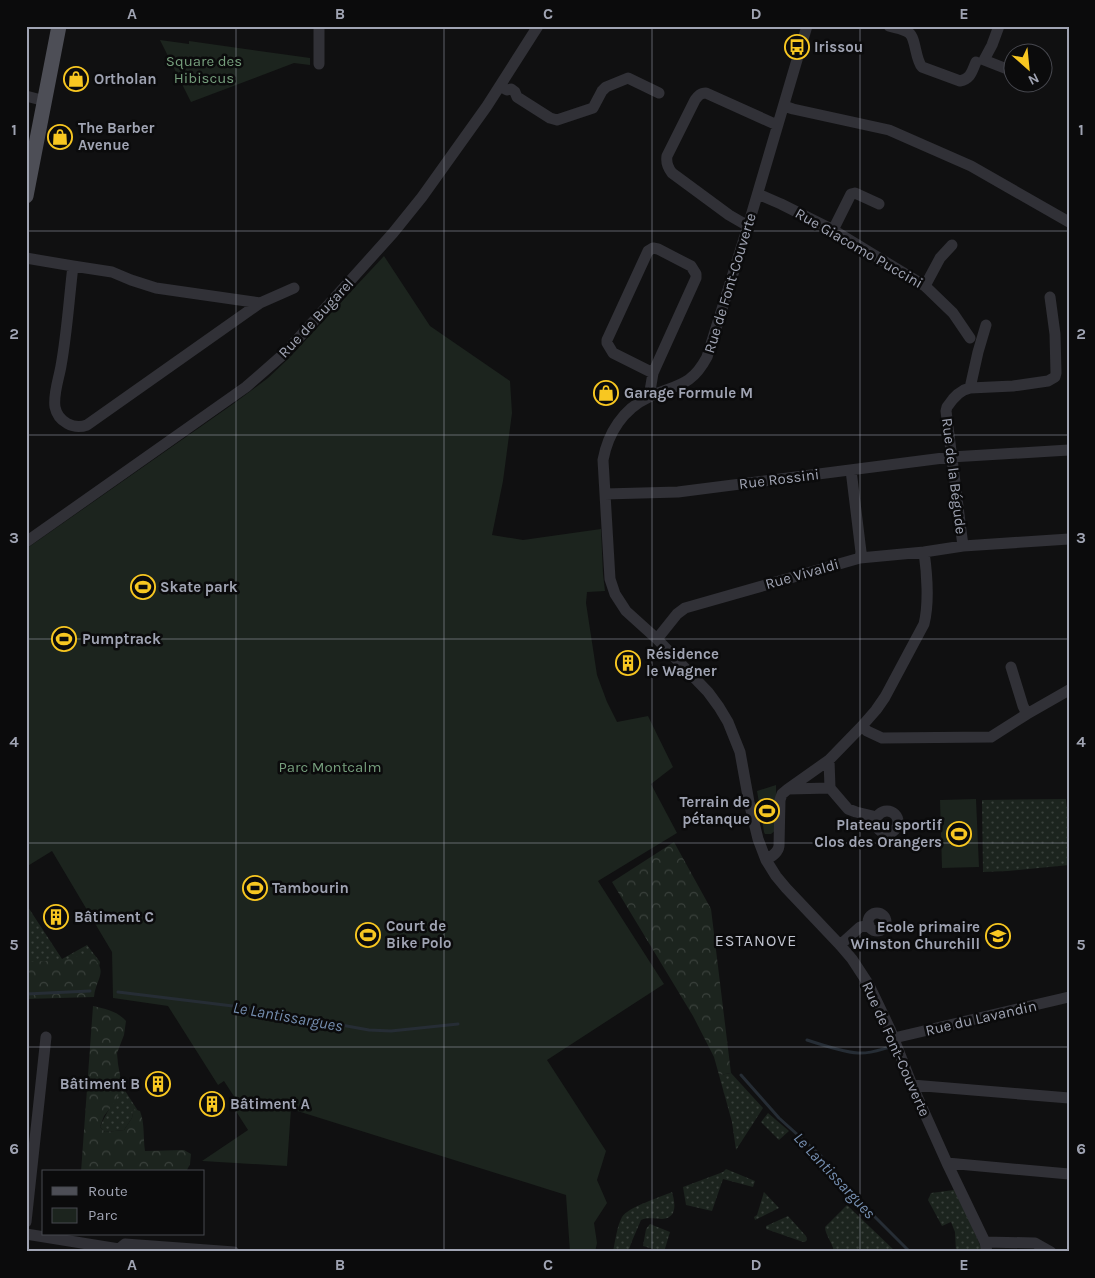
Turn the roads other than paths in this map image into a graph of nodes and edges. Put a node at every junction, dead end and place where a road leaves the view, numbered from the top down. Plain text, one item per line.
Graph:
1 (59, 26) edge
2 (320, 26) edge
3 (538, 26) edge
4 (807, 26) edge
5 (889, 26) edge
6 (999, 26) edge
7 (976, 62) dead end
8 (319, 64) dead end
9 (1002, 67) edge
10 (504, 88) junction
11 (659, 93) dead end
12 (26, 96) edge
13 (45, 101) junction
14 (784, 106) junction
15 (778, 126) junction
16 (758, 194) junction
17 (26, 196) edge
18 (879, 204) dead end
19 (1069, 222) edge
20 (748, 226) junction
21 (833, 230) junction
22 (952, 244) dead end
23 (26, 258) edge
24 (73, 266) junction
25 (925, 286) junction
26 (294, 288) dead end
27 (1050, 297) dead end
28 (260, 303) junction
29 (986, 325) dead end
30 (970, 338) dead end
31 (653, 373) junction
32 (970, 388) junction
33 (649, 397) junction
34 (1069, 450) edge
35 (951, 457) junction
36 (851, 470) junction
37 (605, 494) junction
38 (1069, 539) edge
39 (26, 542) edge
40 (963, 546) junction
41 (924, 552) junction
42 (860, 558) junction
43 (658, 639) junction
44 (1011, 667) dead end
45 (1069, 690) edge
46 (1027, 714) junction
47 (862, 726) junction
48 (829, 760) junction
49 (830, 788) junction
50 (788, 789) junction
51 (877, 817) dead end
52 (766, 860) junction
53 (868, 924) dead end
54 (840, 944) junction
55 (1069, 997) edge
56 (46, 1037) dead end
57 (894, 1038) junction
58 (912, 1085) junction
59 (1069, 1098) edge
60 (947, 1163) junction
61 (1069, 1174) edge
62 (26, 1222) edge
63 (26, 1234) edge
64 (986, 1247) edge
65 (116, 1250) edge
66 (234, 1252) edge
67 (1051, 1252) edge

1 - 13 main road
2 - 8 street
3 - 10 street, Rue de Bugarel
4 - 14 street, Rue de Font-Couverte
5 - 7 street
6 - 9 street
10 - 11 street
10 - 39 street, Rue de Bugarel
12 - 13 street
13 - 17 main road
14 - 15 street, Rue de Font-Couverte
14 - 19 street
15 - 16 street, Rue de Font-Couverte
15 - 20 street
16 - 20 street, Rue de Font-Couverte
16 - 21 street, Rue Giacomo Puccini
18 - 21 street
20 - 33 street, Rue de Font-Couverte
21 - 25 street, Rue Giacomo Puccini
22 - 25 street
23 - 24 street
24 - 28 street
24 - 28 street
25 - 30 street, Rue Giacomo Puccini
26 - 28 street
27 - 32 street
29 - 32 street
31 - 31 street
31 - 33 street
32 - 35 street, Rue de la Bégude
33 - 37 street, Rue de Font-Couverte
34 - 35 street, Rue Rossini
35 - 36 street, Rue Rossini
35 - 40 street, Rue de la Bégude
36 - 37 street, Rue Rossini
36 - 42 street
37 - 43 street, Rue de Font-Couverte
38 - 40 street, Rue Vivaldi
40 - 41 street, Rue Vivaldi
41 - 42 street, Rue Vivaldi
41 - 47 street
42 - 43 street, Rue Vivaldi
43 - 52 street, Rue de Font-Couverte
44 - 46 street
45 - 46 street
46 - 47 street
47 - 48 street
48 - 49 street
48 - 50 street
49 - 50 street
49 - 51 street
50 - 52 street
52 - 54 street, Rue de Font-Couverte
53 - 54 street
54 - 57 street, Rue de Font-Couverte
55 - 57 street, Rue du Lavandin
56 - 62 street
57 - 58 street, Rue de Font-Couverte
58 - 59 street
58 - 60 street, Rue de Font-Couverte
60 - 61 street
60 - 64 street, Rue de Font-Couverte
63 - 65 street
64 - 67 street
65 - 66 street

